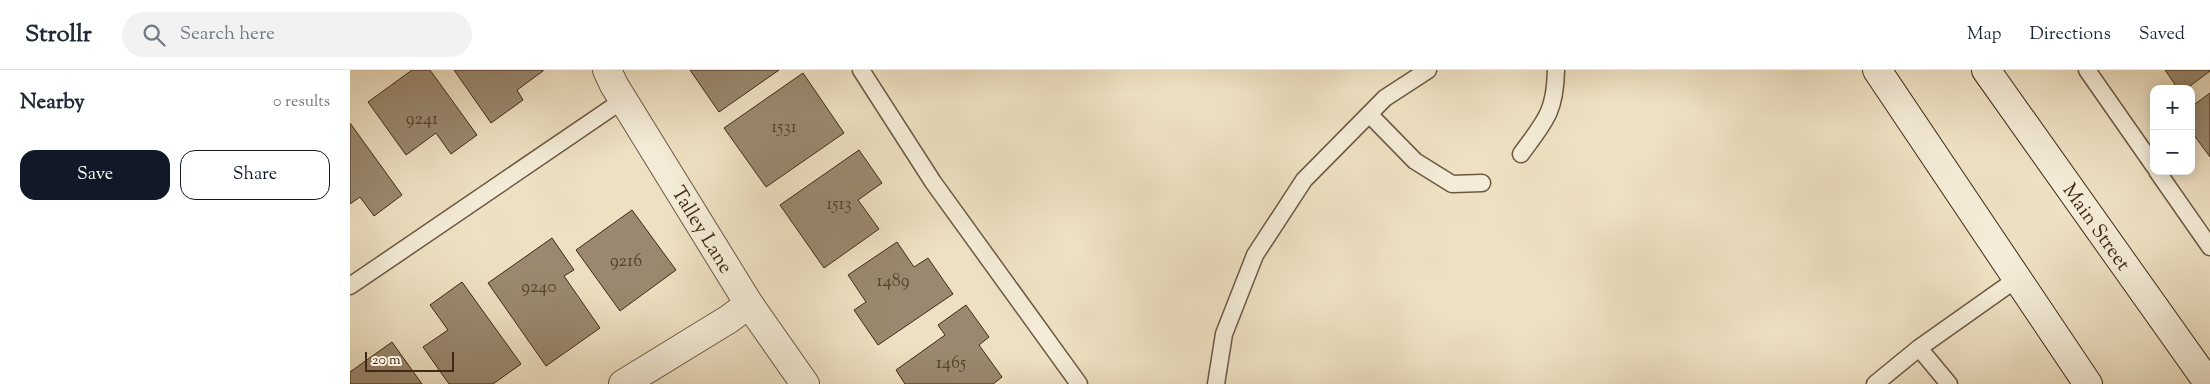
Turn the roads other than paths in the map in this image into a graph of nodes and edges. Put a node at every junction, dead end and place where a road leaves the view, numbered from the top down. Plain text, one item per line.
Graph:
1 (607, 70) edge
2 (861, 70) edge
3 (1428, 70) edge
4 (1556, 70) edge
5 (1877, 70) edge
6 (1986, 70) edge
7 (2087, 70) edge
8 (623, 100) junction
9 (1369, 114) junction
10 (1521, 154) dead end
11 (2150, 160) edge
12 (2160, 175) edge
13 (1482, 183) dead end
14 (2210, 247) edge
15 (2018, 278) junction
16 (350, 286) edge
17 (749, 304) junction
18 (1920, 348) junction
19 (623, 384) edge
20 (805, 384) edge
21 (1079, 384) edge
22 (1216, 384) edge
23 (1875, 384) edge
24 (1949, 384) edge
25 (2088, 384) edge
26 (2209, 384) edge

1 - 8 main road, Talley Lane
2 - 21 lane
3 - 9 lane
4 - 10 lane
5 - 15 main road
6 - 26 main road, Main Street
7 - 11 lane
8 - 16 lane
8 - 17 main road, Talley Lane
9 - 13 lane
9 - 22 lane
12 - 14 lane
15 - 18 lane
15 - 25 main road
17 - 19 main road
17 - 20 main road, Talley Lane
18 - 23 lane
18 - 24 lane

